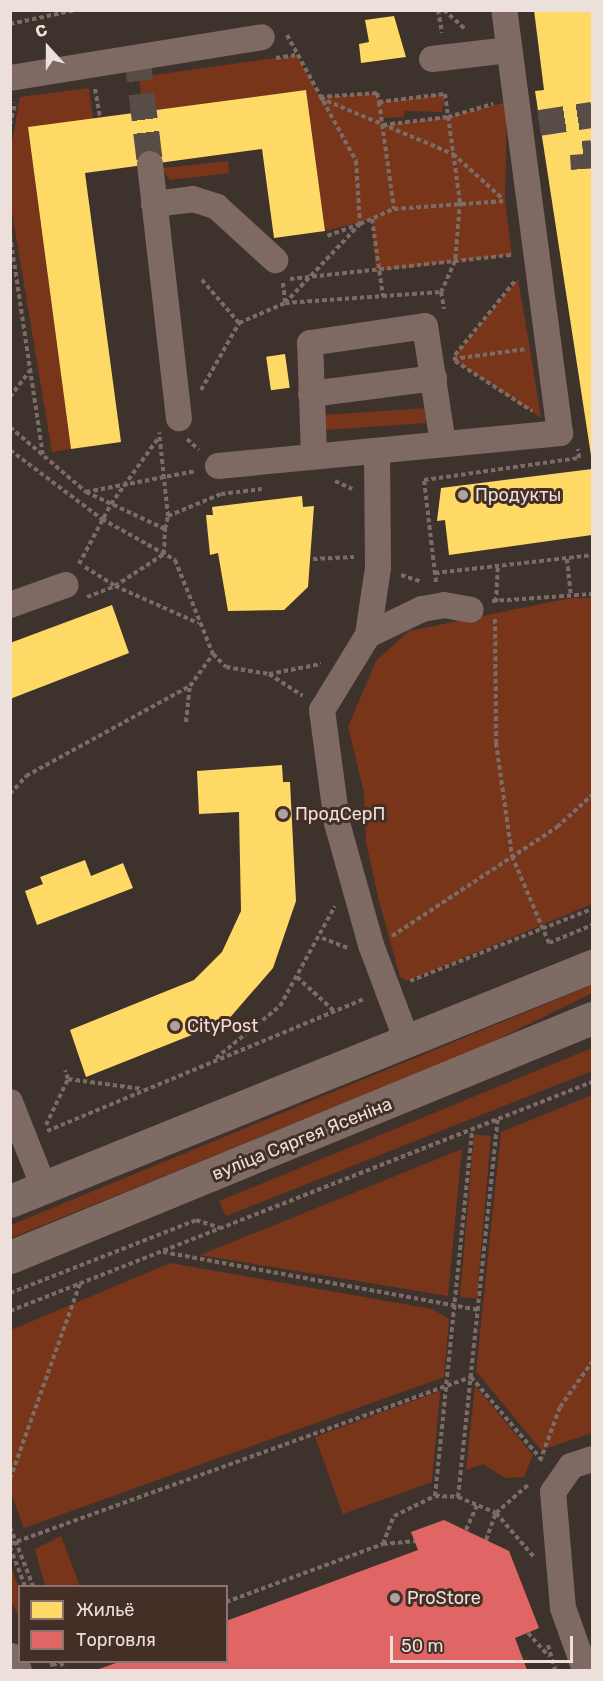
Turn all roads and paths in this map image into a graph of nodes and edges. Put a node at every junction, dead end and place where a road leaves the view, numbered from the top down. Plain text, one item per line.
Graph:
1 (76, 10) edge
2 (444, 10) edge
3 (504, 10) edge
4 (10, 24) edge
5 (273, 33) joint
6 (470, 34) dead end
7 (509, 50) junction
8 (432, 59) dead end
9 (94, 84) dead end
10 (13, 86) edge
11 (320, 97) junction
12 (379, 102) junction
13 (500, 104) dead end
14 (448, 117) junction
15 (100, 118) dead end
16 (10, 125) edge
17 (382, 125) junction
18 (453, 154) junction
19 (150, 164) tunnel mouth
20 (460, 202) junction
21 (154, 204) junction
22 (394, 209) junction
23 (372, 219) junction
24 (360, 224) junction
25 (10, 235) edge
26 (327, 236) dead end
27 (512, 255) dead end
28 (455, 261) junction
29 (279, 270) junction
30 (376, 271) junction
31 (313, 278) junction
32 (518, 279) dead end
33 (202, 280) dead end
34 (383, 296) junction
35 (285, 303) junction
36 (239, 323) junction
37 (530, 349) dead end
38 (452, 359) junction
39 (31, 370) junction
40 (434, 378) junction
41 (311, 394) junction
42 (10, 397) edge
43 (178, 418) joint
44 (542, 418) dead end
45 (10, 427) edge
46 (159, 437) dead end
47 (443, 443) junction
48 (10, 450) edge
49 (377, 451) junction
50 (43, 455) junction
51 (314, 455) junction
52 (579, 458) dead end
53 (218, 466) joint
54 (322, 482) dead end
55 (129, 483) junction
56 (266, 489) dead end
57 (86, 492) junction
58 (357, 493) dead end
59 (111, 504) junction
60 (102, 519) junction
61 (165, 529) junction
62 (164, 554) junction
63 (592, 555) edge
64 (313, 559) dead end
65 (567, 559) junction
66 (79, 563) junction
67 (370, 563) junction
68 (498, 567) junction
69 (435, 573) junction
70 (115, 586) junction
71 (75, 592) junction
72 (592, 594) edge
73 (572, 596) junction
74 (496, 603) junction
75 (10, 605) edge
76 (478, 605) joint
77 (198, 623) junction
78 (368, 635) junction
79 (213, 654) junction
80 (331, 662) dead end
81 (269, 674) junction
82 (190, 686) junction
83 (306, 705) dead end
84 (186, 722) dead end
85 (10, 794) edge
86 (592, 795) edge
87 (512, 856) junction
88 (338, 899) dead end
89 (592, 909) edge
90 (592, 926) edge
91 (543, 928) junction
92 (371, 945) junction
93 (592, 966) edge
94 (297, 977) junction
95 (387, 990) junction
96 (334, 1011) junction
97 (592, 1018) edge
98 (407, 1041) junction
99 (213, 1060) junction
100 (65, 1071) dead end
101 (68, 1079) junction
102 (592, 1082) edge
103 (143, 1089) junction
104 (10, 1102) edge
105 (498, 1119) junction
106 (472, 1130) junction
107 (44, 1188) junction
108 (10, 1201) edge
109 (220, 1229) junction
110 (162, 1252) junction
111 (10, 1257) edge
112 (80, 1284) junction
113 (10, 1293) edge
114 (455, 1307) junction
115 (478, 1310) junction
116 (10, 1311) edge
117 (592, 1362) edge
118 (471, 1377) junction
119 (450, 1384) junction
120 (541, 1459) junction
121 (592, 1459) edge
122 (537, 1470) dead end
123 (592, 1473) edge
124 (10, 1479) edge
125 (533, 1481) dead end
126 (435, 1496) junction
127 (458, 1497) junction
128 (554, 1500) junction
129 (477, 1505) junction
130 (496, 1513) junction
131 (10, 1527) edge
132 (466, 1530) dead end
133 (486, 1540) dead end
134 (415, 1541) dead end
135 (12, 1544) edge
136 (383, 1544) junction
137 (541, 1565) dead end
138 (24, 1585) edge
139 (32, 1585) edge
140 (228, 1601) edge
141 (528, 1633) dead end
142 (10, 1659) edge
143 (52, 1663) edge
144 (15, 1671) edge
145 (54, 1671) edge
146 (555, 1671) edge
147 (585, 1671) edge

1 - 4 path
2 - 6 path
3 - 7 lane
5 - 10 lane
5 - 11 path
7 - 8 lane
7 - 47 lane
9 - 15 path
10 - 16 path
11 - 12 path
11 - 17 path
11 - 24 path
12 - 14 path
12 - 17 path
13 - 14 path
14 - 17 path
14 - 18 path
17 - 18 path
17 - 22 path
18 - 20 path
18 - 20 path
19 - 21 lane
20 - 22 path
20 - 28 path
21 - 29 lane
21 - 43 lane
22 - 23 path
23 - 24 path
23 - 30 path
24 - 26 path
24 - 31 path
25 - 39 path
27 - 28 path
28 - 30 path
28 - 34 path
29 - 31 path
29 - 35 path
30 - 31 path
30 - 34 path
31 - 35 path
32 - 38 path
33 - 36 path
34 - 35 path
35 - 36 path
36 - 43 path
37 - 38 path
38 - 44 path
39 - 42 path
39 - 50 path
40 - 41 lane
40 - 41 lane
40 - 47 lane
41 - 51 lane
45 - 50 path
46 - 55 path
47 - 49 lane
48 - 60 path
49 - 51 lane
49 - 67 lane
50 - 57 path
51 - 53 lane
52 - 69 path
53 - 55 path
54 - 58 path
55 - 57 path
55 - 59 path
56 - 61 path
57 - 59 path
59 - 60 path
59 - 61 path
60 - 62 path
60 - 66 path
61 - 62 path
62 - 70 path
62 - 77 path
63 - 65 path
64 - 67 path
65 - 68 path
65 - 73 path
66 - 70 path
66 - 71 path
67 - 69 path
67 - 78 lane
68 - 69 path
68 - 74 path
70 - 71 path
70 - 77 path
71 - 75 lane
72 - 73 path
73 - 74 path
74 - 76 path
74 - 87 path
76 - 78 lane
77 - 79 path
78 - 92 lane
79 - 81 path
79 - 82 path
80 - 81 path
81 - 83 path
82 - 84 path
82 - 85 path
86 - 87 path
87 - 91 path
87 - 92 path
88 - 94 path
89 - 91 path
90 - 91 path
91 - 95 path
92 - 95 lane
93 - 98 main road
94 - 96 path
94 - 99 path
95 - 96 path
95 - 98 lane
96 - 99 path
97 - 111 main road, вуліца Сяргея Ясеніна
98 - 107 main road
99 - 103 path
100 - 101 path
101 - 103 path
101 - 103 path
102 - 105 path
104 - 107 lane
105 - 106 path
105 - 115 path
106 - 109 path
106 - 114 path
107 - 108 main road
109 - 110 path
109 - 113 path
110 - 112 path
110 - 114 path
112 - 116 path
112 - 124 path
114 - 115 path
114 - 119 path
115 - 118 path
117 - 120 path
118 - 119 path
118 - 120 path
118 - 127 path
119 - 126 path
119 - 135 path
120 - 122 path
121 - 128 lane
123 - 128 lane
125 - 130 path
126 - 127 path
126 - 136 path
127 - 129 path
128 - 147 lane
129 - 130 path
129 - 132 path
130 - 133 path
130 - 137 path
131 - 135 path
134 - 136 path
135 - 138 path
135 - 139 path
136 - 140 path
141 - 146 path
142 - 144 main road
143 - 145 path

